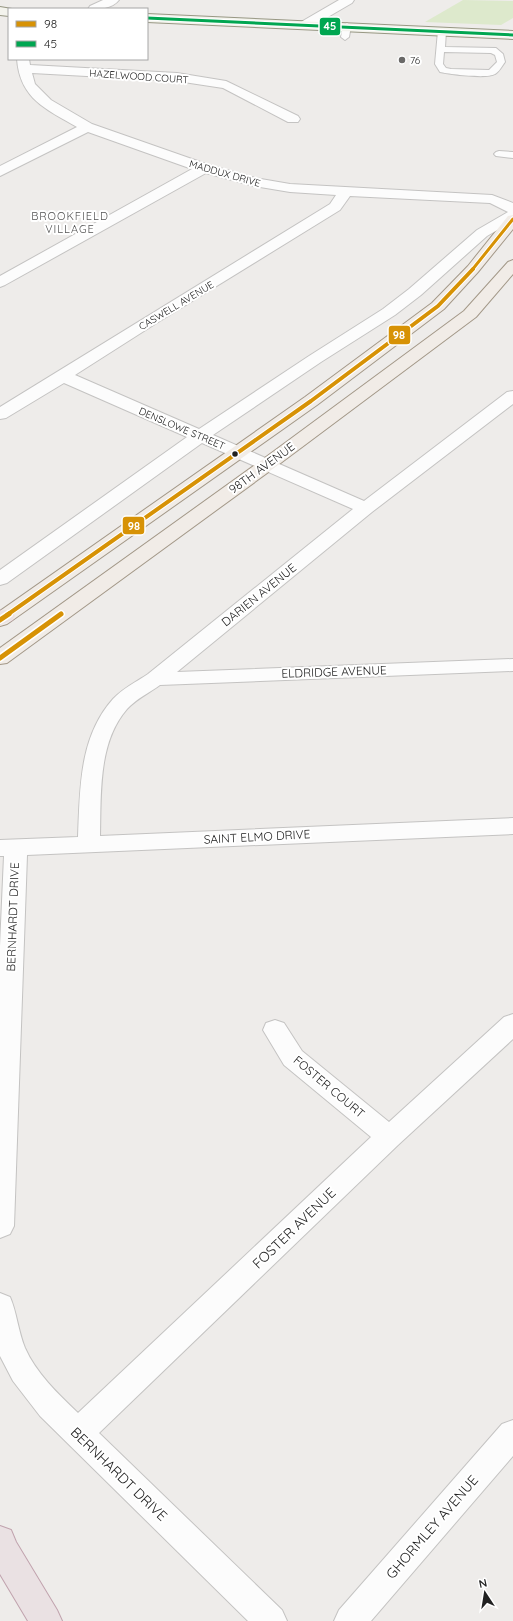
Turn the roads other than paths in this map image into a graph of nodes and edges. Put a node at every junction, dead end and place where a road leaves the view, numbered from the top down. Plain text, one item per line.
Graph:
1 (113, 0) edge
2 (348, 0) edge
3 (96, 8) edge
4 (148, 18) edge
5 (305, 24) junction
6 (442, 31) junction
7 (513, 35) edge
8 (440, 48) junction
9 (501, 62) junction
10 (513, 62) edge
11 (24, 64) edge
12 (294, 119) dead end
13 (87, 127) junction
14 (499, 154) dead end
15 (513, 155) edge
16 (204, 168) junction
17 (0, 172) edge
18 (346, 192) junction
19 (513, 209) edge
20 (513, 215) edge
21 (513, 219) edge
22 (513, 265) edge
23 (0, 282) edge
24 (63, 376) junction
25 (513, 396) edge
26 (0, 414) edge
27 (201, 436) junction
28 (238, 451) junction
29 (268, 464) junction
30 (366, 508) junction
31 (0, 579) edge
32 (2, 618) edge
33 (0, 658) edge
34 (513, 665) edge
35 (155, 679) junction
36 (513, 826) edge
37 (88, 844) junction
38 (8, 848) edge
39 (513, 1024) edge
40 (275, 1030) dead end
41 (389, 1137) junction
42 (0, 1226) edge
43 (0, 1306) edge
44 (78, 1433) junction
45 (513, 1434) edge
46 (0, 1541) edge
47 (46, 1621) edge
48 (271, 1621) edge
49 (350, 1621) edge

1 - 3 street
2 - 5 street
4 - 5 street
5 - 6 street
6 - 7 street
6 - 8 lane
8 - 9 lane
8 - 9 lane
9 - 10 lane
11 - 12 street, HAZELWOOD COURT
11 - 13 street, MADDUX DRIVE
13 - 16 street, MADDUX DRIVE
13 - 17 street
14 - 15 lane
16 - 18 street, MADDUX DRIVE
16 - 23 street
18 - 19 street, MADDUX DRIVE
18 - 24 street, CASWELL AVENUE
20 - 27 street
21 - 28 main road
22 - 29 main road, 98TH AVENUE
24 - 26 street, CASWELL AVENUE
24 - 27 street, DENSLOWE STREET
25 - 30 street, DARIEN AVENUE
27 - 28 street, DENSLOWE STREET
27 - 31 street
28 - 29 street, DENSLOWE STREET
28 - 32 main road
29 - 30 street, DENSLOWE STREET
29 - 33 main road, 98TH AVENUE
30 - 35 street, DARIEN AVENUE
34 - 35 street, ELDRIDGE AVENUE
35 - 37 street, DARIEN AVENUE
36 - 37 street, SAINT ELMO DRIVE
37 - 38 street, SAINT ELMO DRIVE
38 - 42 street, BERNHARDT DRIVE
39 - 41 street, FOSTER AVENUE
40 - 41 street, FOSTER COURT
41 - 44 street, FOSTER AVENUE
43 - 44 street, BERNHARDT DRIVE
44 - 48 street, BERNHARDT DRIVE
45 - 49 street, GHORMLEY AVENUE
46 - 47 highway

